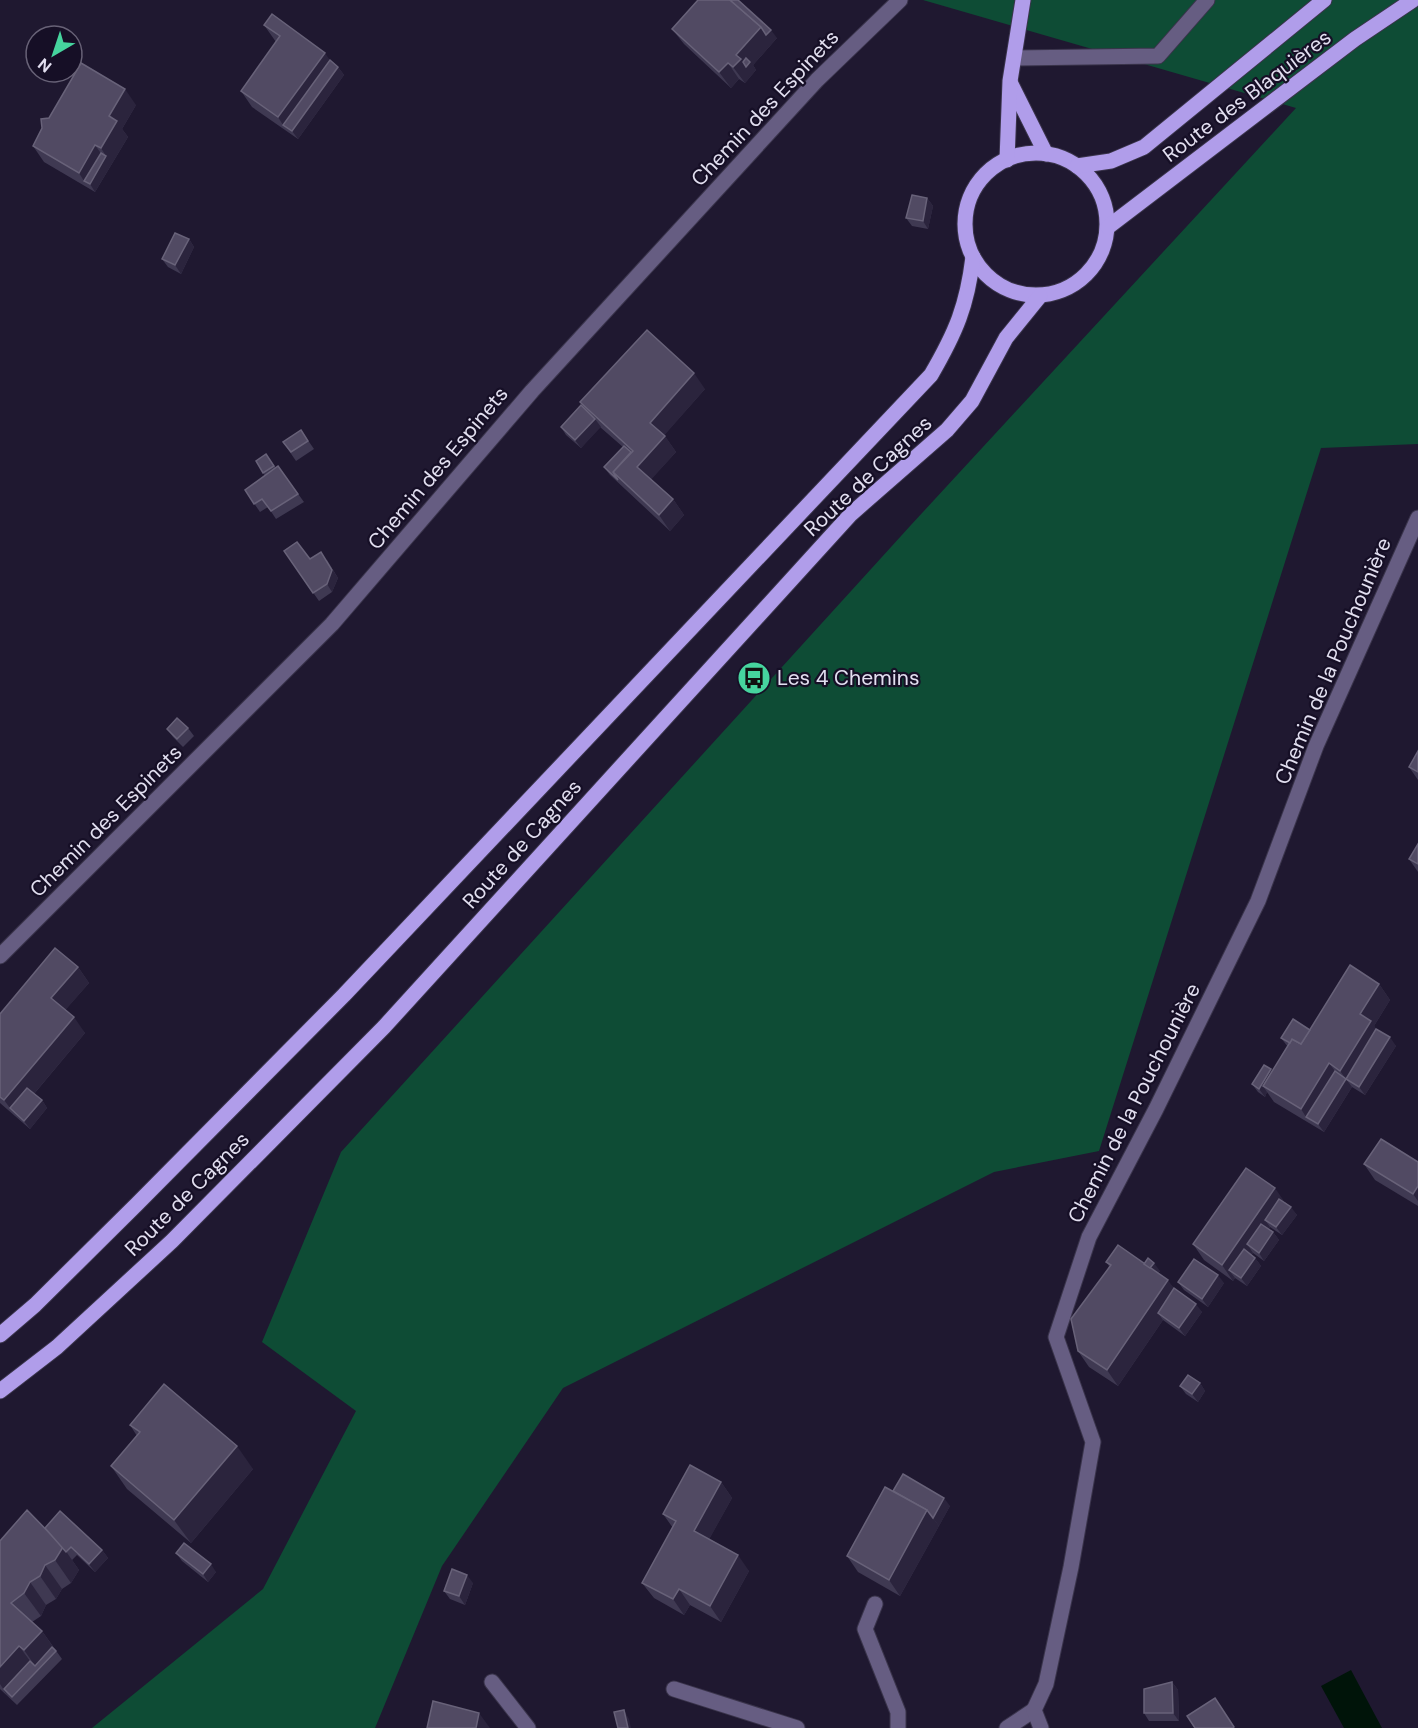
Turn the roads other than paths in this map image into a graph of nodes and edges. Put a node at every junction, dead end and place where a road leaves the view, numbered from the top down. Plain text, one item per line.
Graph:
1 (900, 0) edge
2 (1023, 0) edge
3 (1207, 0) edge
4 (1324, 0) edge
5 (1413, 0) edge
6 (1015, 58) junction
7 (1010, 81) junction
8 (1046, 154) junction
9 (1007, 160) junction
10 (1077, 166) junction
11 (1108, 227) junction
12 (973, 256) junction
13 (1040, 296) junction
14 (1418, 518) edge
15 (0, 956) edge
16 (0, 1335) edge
17 (0, 1391) edge
18 (875, 1604) dead end
19 (492, 1682) dead end
20 (674, 1689) dead end
21 (1034, 1710) junction
22 (528, 1728) edge
23 (797, 1728) edge
24 (898, 1728) edge
25 (1007, 1728) edge
26 (1041, 1728) edge

1 - 15 street, Chemin des Espinets
2 - 6 main road
3 - 6 street
4 - 10 main road, Route des Blaquières
5 - 11 main road, Route des Blaquières
6 - 7 main road
7 - 8 main road
7 - 9 main road
8 - 9 main road
8 - 10 main road
9 - 12 main road
10 - 11 main road
11 - 13 main road
12 - 13 main road
12 - 16 main road, Route de Cagnes
13 - 17 main road, Route de Cagnes
14 - 21 street, Chemin de la Pouchounière
18 - 24 street
19 - 22 street
20 - 23 street
21 - 25 street
21 - 26 street

